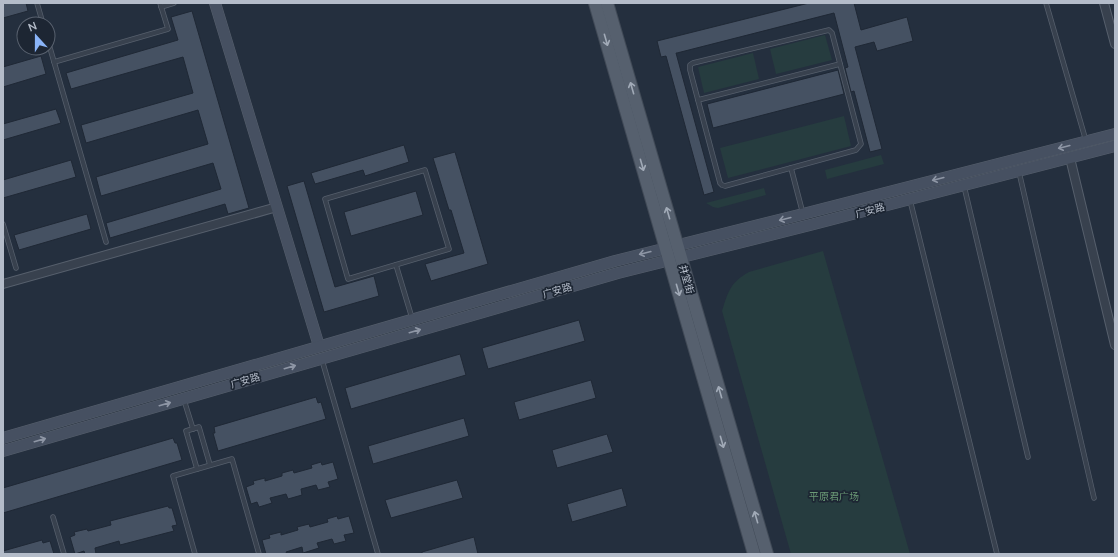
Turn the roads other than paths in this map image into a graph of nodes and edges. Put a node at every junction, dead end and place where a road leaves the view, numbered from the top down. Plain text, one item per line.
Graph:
1 (37, 3) edge
2 (174, 3) edge
3 (215, 3) edge
4 (595, 3) edge
5 (608, 3) edge
6 (1046, 3) edge
7 (1104, 3) edge
8 (160, 5) edge
9 (41, 16) edge
10 (1115, 44) edge
11 (52, 56) edge
12 (54, 62) junction
13 (840, 64) junction
14 (698, 100) junction
15 (1115, 134) edge
16 (1086, 141) junction
17 (1115, 146) edge
18 (1070, 158) junction
19 (791, 168) junction
20 (1019, 171) junction
21 (964, 186) junction
22 (910, 199) junction
23 (277, 207) junction
24 (803, 214) junction
25 (3, 224) edge
26 (106, 242) dead end
27 (678, 245) junction
28 (666, 248) junction
29 (675, 259) junction
30 (396, 265) junction
31 (16, 268) dead end
32 (3, 284) edge
33 (412, 319) junction
34 (1115, 345) edge
35 (318, 346) junction
36 (322, 358) junction
37 (184, 398) junction
38 (192, 428) junction
39 (3, 438) edge
40 (3, 451) edge
41 (1028, 457) dead end
42 (210, 465) junction
43 (197, 469) junction
44 (1094, 498) dead end
45 (53, 517) dead end
46 (64, 554) edge
47 (196, 554) edge
48 (260, 554) edge
49 (378, 554) edge
50 (754, 554) edge
51 (767, 554) edge
52 (998, 554) edge

1 - 9 lane
2 - 8 lane
3 - 23 main road
4 -> 28 main road, 井堂街
27 -> 5 main road, 井堂街
6 - 16 lane
7 - 10 street
8 - 12 lane
11 - 12 lane
12 - 26 lane
13 - 14 lane
13 - 14 lane
13 - 19 lane
14 - 19 lane
15 - 16 main road, 广安路
16 -> 24 main road, 广安路
17 - 18 main road, 广安路
18 - 20 main road, 广安路
18 - 34 street
19 - 24 lane
20 - 21 main road, 广安路
20 - 44 lane
21 - 22 main road, 广安路
21 - 41 lane
22 - 29 main road, 广安路
22 - 52 lane
23 - 32 street
23 - 35 main road
24 -> 27 main road, 广安路
25 - 31 lane
27 - 28 main road, 广安路
27 - 29 main road, 井堂街
28 - 29 main road, 井堂街
28 -> 33 main road, 广安路
36 -> 29 main road, 广安路
29 -> 50 main road, 井堂街
51 -> 29 main road, 井堂街
30 - 30 lane
30 - 33 lane
33 - 35 main road, 广安路
35 - 39 main road, 广安路
37 -> 36 main road, 广安路
36 - 49 lane
37 - 38 lane
40 -> 37 main road, 广安路
38 - 42 lane
38 - 43 lane
42 - 43 lane
42 - 48 lane
43 - 47 lane
45 - 46 lane

